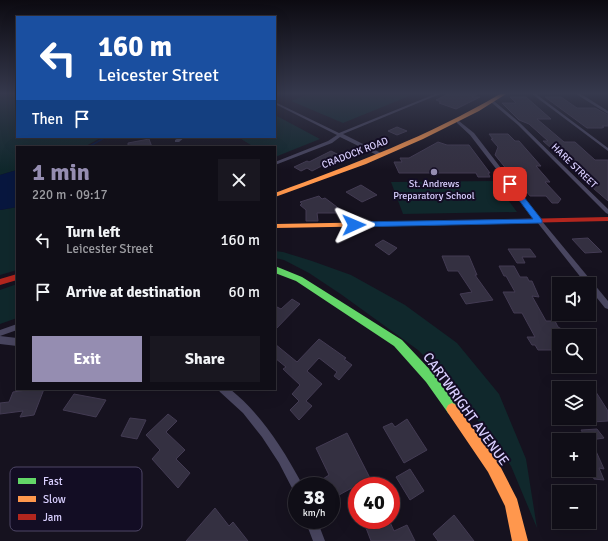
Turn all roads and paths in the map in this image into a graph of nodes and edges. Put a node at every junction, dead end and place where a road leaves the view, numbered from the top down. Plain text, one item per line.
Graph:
1 (309, 119) edge
2 (376, 119) edge
3 (463, 119) edge
4 (513, 119) edge
5 (567, 119) edge
6 (458, 122) junction
7 (340, 134) junction
8 (182, 138) edge
9 (177, 141) dead end
10 (608, 150) edge
11 (381, 155) junction
12 (276, 164) edge
13 (276, 195) edge
14 (608, 212) edge
15 (608, 219) edge
16 (539, 221) junction
17 (276, 226) edge
18 (276, 268) edge
19 (16, 277) edge
20 (0, 282) edge
21 (608, 306) edge
22 (16, 328) edge
23 (0, 333) edge
24 (0, 340) edge
25 (16, 342) edge
26 (225, 390) edge
27 (292, 477) edge
28 (314, 529) edge
29 (319, 541) edge
30 (520, 541) edge

1 - 7 street
2 - 7 street
3 - 6 street, CRADOCK ROAD
4 - 14 street, HARE STREET
5 - 10 street
6 - 11 street, CRADOCK ROAD
6 - 16 street
7 - 11 street
7 - 12 street
8 - 9 street
11 - 13 street, CRADOCK ROAD
15 - 16 street
16 - 17 street
16 - 21 street
18 - 30 street, CARTWRIGHT AVENUE
19 - 20 street
22 - 23 street
24 - 25 street
26 - 27 street
28 - 29 street

